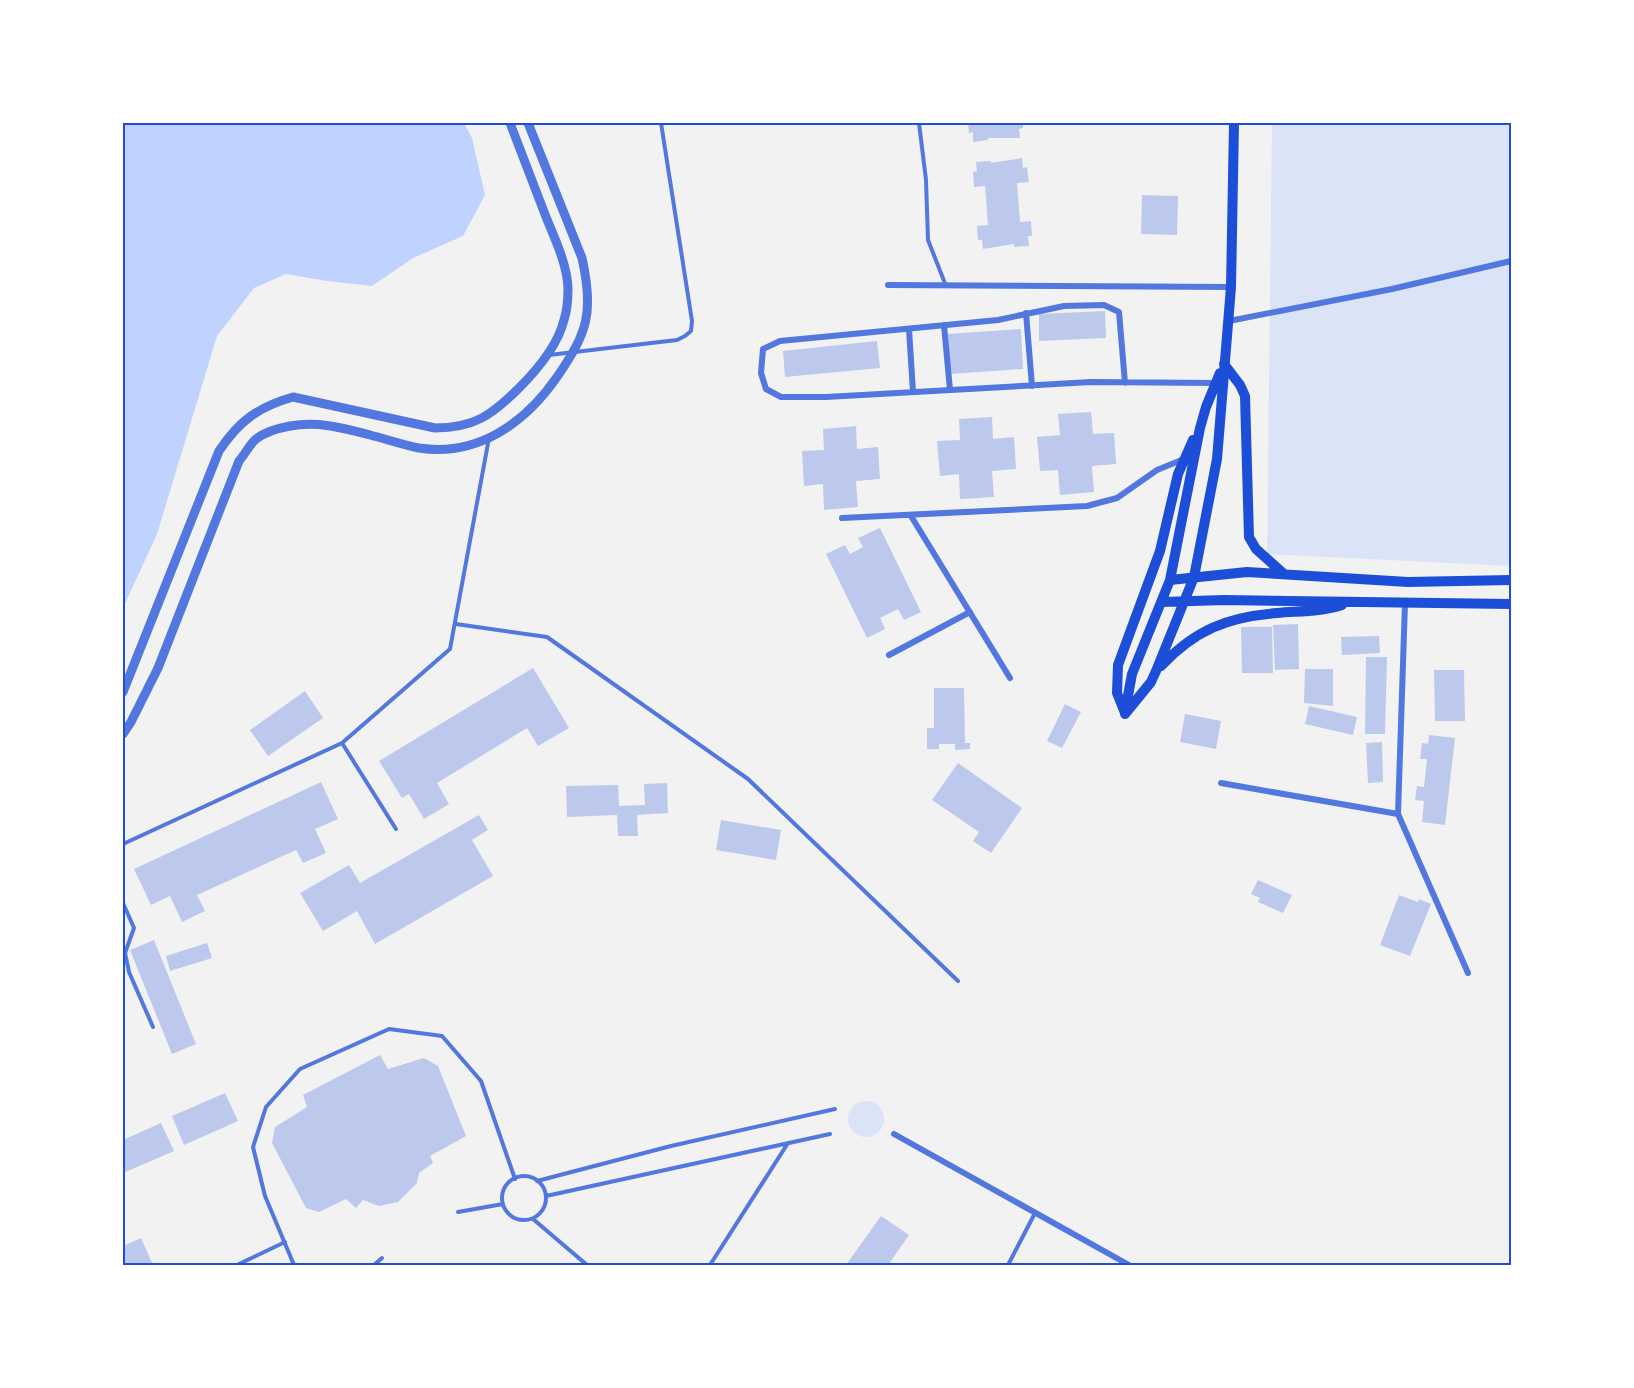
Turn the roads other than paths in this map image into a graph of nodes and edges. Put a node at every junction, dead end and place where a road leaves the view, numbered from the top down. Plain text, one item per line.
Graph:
1 (510, 123) edge
2 (528, 123) edge
3 (662, 123) edge
4 (919, 123) edge
5 (1234, 123) edge
6 (1511, 261) edge
7 (888, 285) dead end
8 (945, 286) junction
9 (1231, 287) junction
10 (1026, 314) junction
11 (1229, 321) junction
12 (944, 325) junction
13 (909, 329) junction
14 (575, 351) junction
15 (545, 356) junction
16 (1224, 364) junction
17 (1125, 383) junction
18 (1216, 383) junction
19 (1032, 386) junction
20 (950, 390) junction
21 (913, 392) junction
22 (1202, 420) junction
23 (489, 438) junction
24 (1185, 458) junction
25 (911, 516) junction
26 (842, 518) dead end
27 (1284, 574) junction
28 (1194, 577) junction
29 (1170, 580) junction
30 (1511, 580) edge
31 (1184, 601) junction
32 (1162, 602) junction
33 (1351, 602) junction
34 (1405, 603) junction
35 (1511, 604) edge
36 (970, 612) junction
37 (456, 624) junction
38 (889, 655) dead end
39 (1156, 671) junction
40 (1010, 678) dead end
41 (123, 692) edge
42 (1125, 714) junction
43 (123, 734) edge
44 (342, 743) junction
45 (1221, 783) dead end
46 (1398, 814) junction
47 (396, 829) dead end
48 (123, 844) edge
49 (123, 903) edge
50 (1468, 973) dead end
51 (958, 981) dead end
52 (153, 1027) dead end
53 (835, 1109) dead end
54 (830, 1134) dead end
55 (894, 1134) dead end
56 (788, 1143) junction
57 (514, 1179) junction
58 (537, 1181) junction
59 (546, 1196) junction
60 (503, 1204) junction
61 (458, 1212) dead end
62 (1035, 1213) junction
63 (532, 1219) junction
64 (285, 1242) junction
65 (382, 1258) dead end
66 (237, 1265) edge
67 (294, 1265) edge
68 (374, 1265) edge
69 (587, 1265) edge
70 (710, 1265) edge
71 (1008, 1265) edge
72 (1129, 1265) edge

1 - 15 street
2 - 14 street
3 - 14 lane
4 - 8 lane
5 - 9 main road
6 - 11 street
7 - 8 street
8 - 9 street
9 - 11 main road
10 - 12 street
10 - 17 street
10 - 19 street
11 - 16 main road
12 - 13 street
12 - 20 street
13 - 21 street
13 - 21 street
14 - 15 lane
14 - 23 street
15 - 41 street
16 - 18 main road
16 - 27 main road
16 - 28 main road
17 - 18 street
17 - 19 street
18 - 22 main road
19 - 20 street
20 - 21 street
22 - 24 main road
22 - 29 main road
23 - 37 lane
23 - 43 street
24 - 25 street
24 - 42 main road
25 - 26 street
25 - 36 street
27 - 28 main road
27 - 30 main road
28 - 29 main road
28 - 31 main road
29 - 32 main road
31 - 32 main road
31 - 33 main road
31 - 39 main road
32 - 42 main road
33 - 34 main road
33 - 39 main road
34 - 35 main road
34 - 46 street
36 - 38 street
36 - 40 street
37 - 44 lane
37 - 51 lane
39 - 42 main road
44 - 47 lane
44 - 48 lane
45 - 46 street
46 - 50 street
49 - 52 lane
53 - 58 lane
54 - 56 lane
55 - 62 street
56 - 59 lane
56 - 70 lane
57 - 58 lane
57 - 60 lane
57 - 64 lane
58 - 59 lane
59 - 63 lane
60 - 61 lane
60 - 63 lane
62 - 71 lane
62 - 72 street
63 - 69 lane
64 - 66 lane
64 - 67 lane
65 - 68 lane

